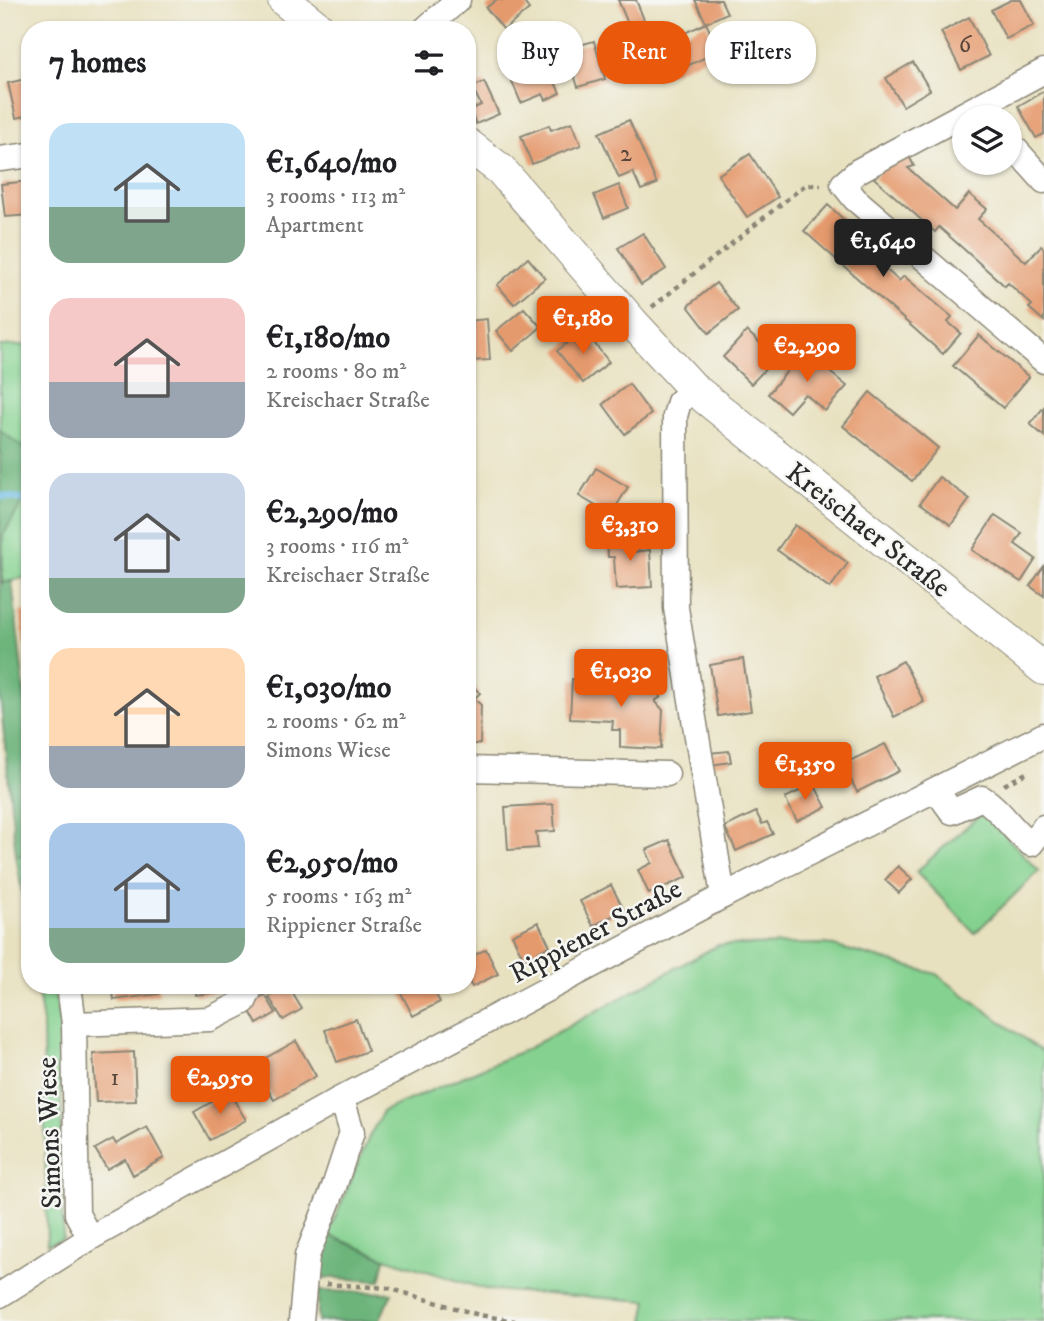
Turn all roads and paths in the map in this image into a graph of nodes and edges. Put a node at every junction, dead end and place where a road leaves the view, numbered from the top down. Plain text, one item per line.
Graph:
1 (284, 0) edge
2 (458, 0) edge
3 (310, 21) edge
4 (434, 21) edge
5 (1044, 71) edge
6 (993, 105) edge
7 (952, 126) edge
8 (476, 151) edge
9 (21, 156) edge
10 (1022, 156) edge
11 (0, 159) edge
12 (1044, 181) edge
13 (843, 184) junction
14 (632, 322) junction
15 (1044, 361) edge
16 (694, 389) junction
17 (1044, 668) edge
18 (1044, 735) edge
19 (476, 769) edge
20 (1034, 769) dead end
21 (667, 774) dead end
22 (936, 790) junction
23 (982, 798) junction
24 (1044, 827) edge
25 (723, 896) junction
26 (70, 994) edge
27 (248, 994) edge
28 (74, 1024) junction
29 (338, 1100) junction
30 (90, 1238) junction
31 (304, 1283) junction
32 (0, 1296) edge
33 (301, 1321) edge
34 (515, 1321) edge

1 - 3 main road
2 - 4 street
5 - 6 street
7 - 13 street
8 - 14 main road, Kreischaer Straße
9 - 11 street
10 - 12 street
13 - 14 path
13 - 15 street
14 - 16 main road, Kreischaer Straße
16 - 17 main road, Kreischaer Straße
16 - 25 street
18 - 22 street, Rippiener Straße
19 - 21 street
20 - 23 path
22 - 23 street
22 - 25 street, Rippiener Straße
23 - 24 street
25 - 29 street, Rippiener Straße
26 - 28 street, Simons Wiese
27 - 28 street, Simons Wiese
28 - 30 street, Simons Wiese
29 - 30 street, Rippiener Straße
29 - 31 street
30 - 32 street, Rippiener Straße
31 - 33 street
31 - 34 path

